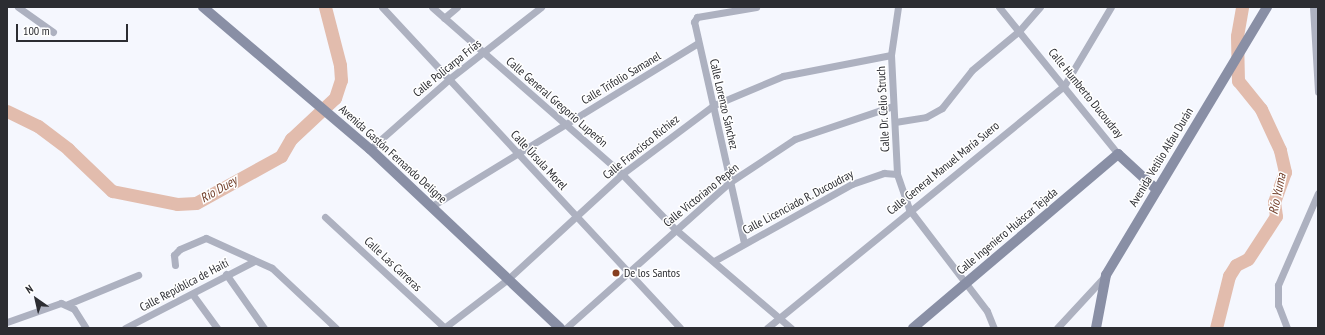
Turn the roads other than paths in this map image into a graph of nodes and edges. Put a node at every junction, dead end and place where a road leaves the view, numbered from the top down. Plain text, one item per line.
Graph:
1 (18, 7) edge
2 (382, 7) edge
3 (432, 7) edge
4 (457, 7) edge
5 (541, 7) edge
6 (756, 7) edge
7 (898, 7) edge
8 (999, 7) edge
9 (1040, 7) edge
10 (1111, 7) edge
11 (1267, 7) edge
12 (1313, 7) edge
13 (207, 8) edge
14 (444, 18) junction
15 (1019, 31) junction
16 (52, 32) dead end
17 (698, 43) junction
18 (483, 52) junction
19 (891, 55) junction
20 (449, 79) junction
21 (1064, 86) junction
22 (1318, 92) edge
23 (714, 105) junction
24 (893, 106) junction
25 (895, 122) junction
26 (565, 124) junction
27 (370, 149) junction
28 (518, 153) junction
29 (1118, 154) junction
30 (622, 174) junction
31 (897, 174) junction
32 (730, 182) junction
33 (1157, 190) junction
34 (1318, 193) edge
35 (432, 206) junction
36 (909, 209) junction
37 (325, 217) dead end
38 (578, 218) junction
39 (676, 229) junction
40 (744, 243) junction
41 (254, 261) junction
42 (714, 262) junction
43 (175, 265) dead end
44 (628, 272) junction
45 (226, 274) junction
46 (138, 275) dead end
47 (1106, 275) junction
48 (508, 279) junction
49 (964, 283) junction
50 (193, 295) junction
51 (65, 303) junction
52 (780, 318) junction
53 (7, 322) edge
54 (86, 328) edge
55 (125, 328) edge
56 (217, 328) edge
57 (264, 328) edge
58 (336, 328) edge
59 (445, 328) edge
60 (560, 328) edge
61 (566, 328) edge
62 (680, 328) edge
63 (767, 328) edge
64 (791, 328) edge
65 (913, 328) edge
66 (994, 328) edge
67 (1057, 328) edge
68 (1096, 328) edge
69 (1287, 328) edge

1 - 16 street
2 - 20 street, Calle Úrsula Morel
3 - 14 street, Calle General Gregorio Luperón
4 - 14 street
5 - 18 street, Calle Policarpa Frías
6 - 17 street, Calle Lorenzo Sánchez
7 - 19 street, Calle Dr. Celio Struch
8 - 15 street, Calle Humberto Ducoudray
9 - 15 street
10 - 21 street, Calle General Manuel María Suero
11 - 33 main road, Avenida Vetilio Alfau Durán
12 - 22 street
13 - 27 main road, Avenida Gastón Fernando Deligne
14 - 18 street, Calle General Gregorio Luperón
15 - 21 street, Calle Humberto Ducoudray
15 - 25 street
17 - 23 street, Calle Lorenzo Sánchez
17 - 26 street, Calle Trifolio Samanel
18 - 20 street, Calle Policarpa Frías
18 - 26 street, Calle General Gregorio Luperón
19 - 23 street, Calle Francisco Richiez
19 - 24 street, Calle Dr. Celio Struch
20 - 27 street, Calle Policarpa Frías
20 - 28 street, Calle Úrsula Morel
21 - 29 street, Calle Humberto Ducoudray
21 - 36 street, Calle General Manuel María Suero
23 - 30 street, Calle Francisco Richiez
23 - 32 street, Calle Lorenzo Sánchez
24 - 25 street, Calle Dr. Celio Struch
24 - 32 street, Calle Victoriano Pepén
25 - 31 street, Calle Dr. Celio Struch
26 - 28 street, Calle Trifolio Samanel
26 - 30 street, Calle General Gregorio Luperón
27 - 35 main road, Avenida Gastón Fernando Deligne
28 - 35 street, Calle Trifolio Samanel
28 - 38 street, Calle Úrsula Morel
29 - 33 main road, Calle Humberto Ducoudray
29 - 49 main road, Calle Ingeniero Huáscar Tejada
30 - 38 street, Calle Francisco Richiez
30 - 39 street, Calle General Gregorio Luperón
31 - 36 street, Calle Dr. Celio Struch
31 - 40 street, Calle Licenciado R. Ducoudray
32 - 39 street, Calle Victoriano Pepén
32 - 40 street, Calle Lorenzo Sánchez
33 - 47 main road, Avenida Vetilio Alfau Durán
34 - 69 street
35 - 48 main road, Avenida Gastón Fernando Deligne
36 - 49 street, Calle Dr. Celio Struch
36 - 52 street, Calle General Manuel María Suero
37 - 59 street, Calle Las Carreras
38 - 44 street, Calle Úrsula Morel
38 - 48 street, Calle Francisco Richiez
39 - 42 street, Calle General Gregorio Luperón
39 - 44 street, Calle Victoriano Pepén
40 - 42 street, Calle Licenciado R. Ducoudray
41 - 43 street
41 - 45 street, Calle República de Haití
41 - 58 street
42 - 52 street, Calle General Gregorio Luperón
44 - 61 street, Calle Victoriano Pepén
44 - 62 street, Calle Úrsula Morel
45 - 50 street, Calle República de Haití
45 - 57 street
46 - 51 street
47 - 67 street
47 - 68 main road, Avenida Vetilio Alfau Durán
48 - 59 street, Calle Francisco Richiez
48 - 60 main road, Avenida Gastón Fernando Deligne
49 - 65 main road, Calle Ingeniero Huáscar Tejada
49 - 66 street, Calle Dr. Celio Struch
50 - 55 street, Calle República de Haití
50 - 56 street
51 - 53 street
51 - 54 street
52 - 63 street, Calle General Manuel María Suero
52 - 64 street, Calle General Gregorio Luperón

